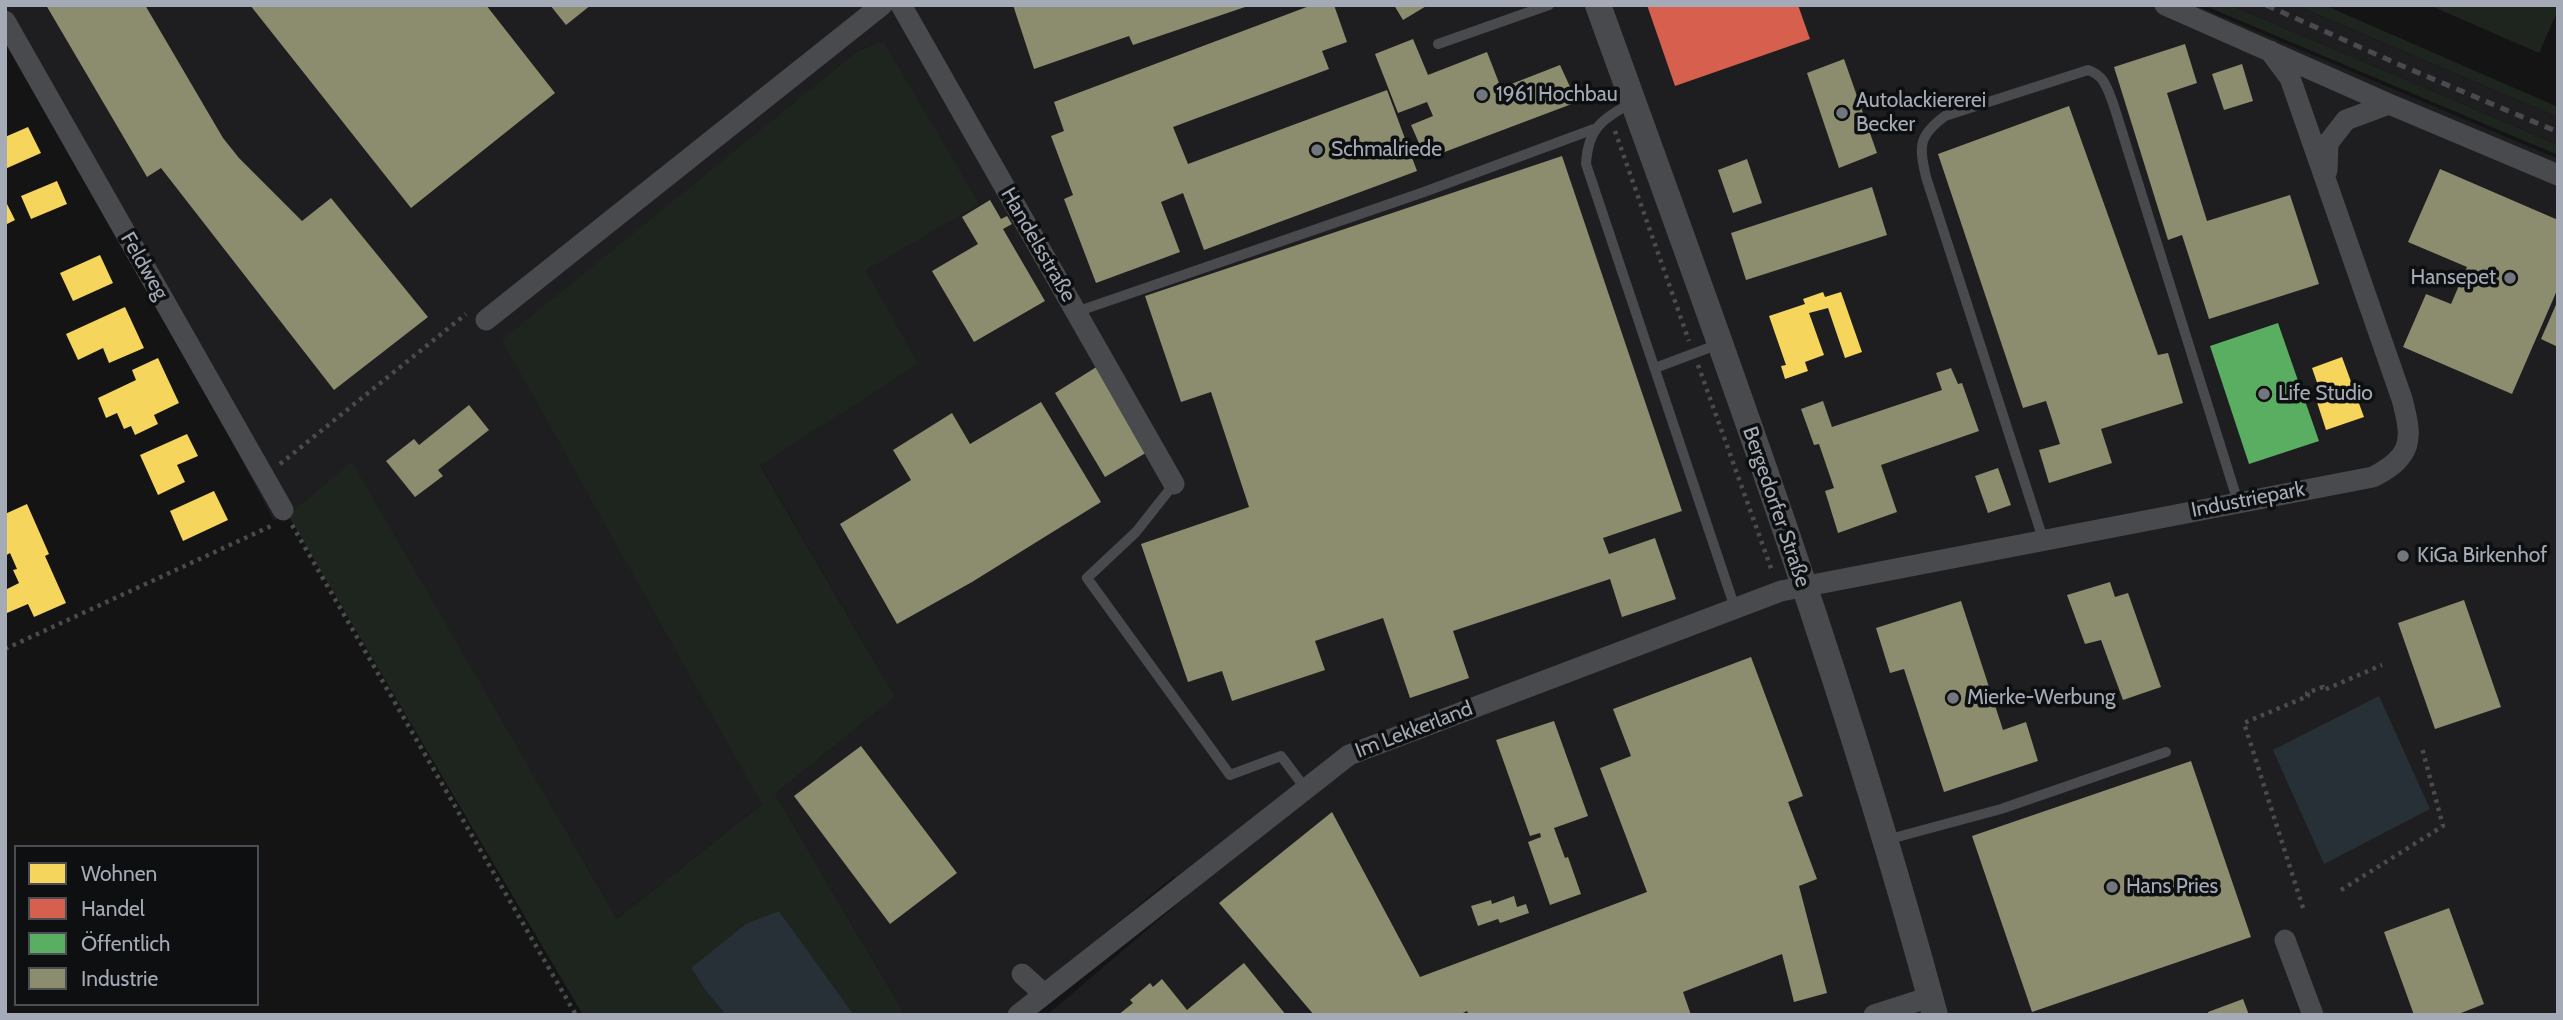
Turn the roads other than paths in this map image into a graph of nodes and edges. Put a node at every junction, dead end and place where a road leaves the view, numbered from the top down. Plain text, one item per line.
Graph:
1 (882, 5) edge
2 (901, 5) edge
3 (1549, 5) edge
4 (1598, 5) edge
5 (2165, 5) edge
6 (5, 21) edge
7 (1438, 44) dead end
8 (2270, 51) junction
9 (1633, 102) junction
10 (2389, 104) junction
11 (1594, 130) junction
12 (2558, 175) edge
13 (2327, 181) junction
14 (1076, 312) junction
15 (486, 320) road end
16 (1720, 344) junction
17 (1654, 368) junction
18 (1174, 484) joint
19 (2238, 502) junction
20 (286, 514) road end
21 (2043, 540) junction
22 (1792, 588) junction
23 (1735, 608) junction
24 (2166, 752) dead end
25 (1305, 789) junction
26 (1885, 840) junction
27 (2285, 940) dead end
28 (1022, 974) dead end
29 (1044, 994) junction
30 (1932, 1006) edge
31 (1018, 1015) edge
32 (1874, 1015) edge
33 (2314, 1015) edge

1 - 15 street
2 - 14 street, Handelsstraße
3 - 7 lane
4 - 9 street, Bergedorfer Straße
5 - 8 street
6 - 20 street, Feldweg
8 - 10 street
8 - 13 street, Industriepark
9 - 11 lane
9 - 16 street, Bergedorfer Straße
10 - 12 street
10 - 13 street, Industriepark
11 - 14 lane
11 - 17 lane
13 - 19 street, Industriepark
14 - 18 street, Handelsstraße
16 - 17 lane
16 - 22 street, Bergedorfer Straße
17 - 23 lane
18 - 25 lane
19 - 21 street, Industriepark
19 - 21 lane
21 - 22 street, Industriepark
22 - 23 street, Im Lekkerland
22 - 26 street, Bergedorfer Straße
23 - 25 street, Im Lekkerland
24 - 26 lane
25 - 29 street, Im Lekkerland
26 - 30 street, Bergedorfer Straße
27 - 33 street
28 - 29 street
29 - 31 street, Im Lekkerland
30 - 32 street

